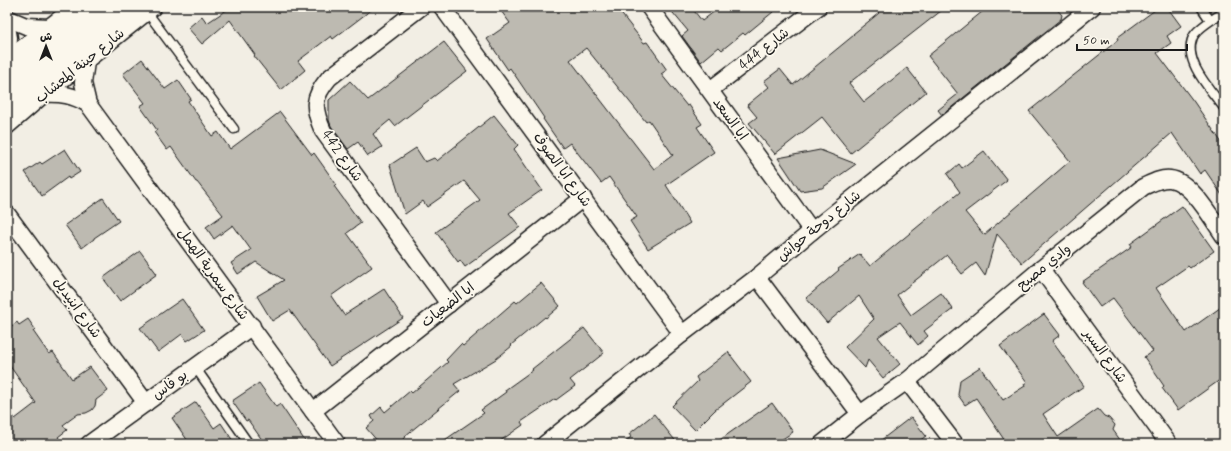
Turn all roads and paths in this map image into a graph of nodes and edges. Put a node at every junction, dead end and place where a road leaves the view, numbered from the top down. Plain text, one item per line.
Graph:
1 (74, 7) edge
2 (97, 7) edge
3 (421, 7) edge
4 (442, 7) edge
5 (649, 7) edge
6 (818, 7) edge
7 (1200, 7) edge
8 (1088, 8) edge
9 (143, 9) edge
10 (1224, 12) edge
11 (7, 18) edge
12 (1210, 20) junction
13 (7, 27) edge
14 (50, 27) junction
15 (7, 57) edge
16 (7, 60) edge
17 (86, 62) junction
18 (7, 79) edge
19 (710, 90) junction
20 (44, 94) junction
21 (88, 104) junction
22 (7, 106) edge
23 (1224, 108) edge
24 (7, 126) edge
25 (234, 129) dead end
26 (583, 198) junction
27 (7, 214) edge
28 (812, 231) junction
29 (1224, 236) edge
30 (1041, 268) junction
31 (757, 277) junction
32 (449, 304) junction
33 (252, 326) junction
34 (682, 334) junction
35 (195, 368) junction
36 (907, 381) junction
37 (146, 402) junction
38 (313, 411) junction
39 (860, 414) junction
40 (89, 444) edge
41 (249, 444) edge
42 (337, 444) edge
43 (545, 444) edge
44 (822, 444) edge
45 (955, 444) edge
46 (1169, 444) edge

1 - 14 street
2 - 18 street
3 - 32 street, شارع 442
4 - 26 street, شارع ابا الصوف
5 - 19 street, ابا السعد
6 - 19 street, شارع 444
7 - 12 lane
8 - 28 street, شارع دوحة حواش
9 - 17 street, شارع حينة المعشاب
9 - 22 street, شارع حينة المعشاب
9 - 25 lane
10 - 12 lane
11 - 14 street
12 - 23 lane
13 - 15 street
14 - 16 street
17 - 20 street, شارع حينة المعشاب
17 - 21 street, شارع سمرية الهمل
19 - 28 street, ابا السعد
20 - 21 street, شارع سمرية الهمل
20 - 24 street, شارع حينة المعشاب
21 - 33 street, شارع سمرية الهمل
26 - 32 street, ابا الضعيات
26 - 34 street, شارع ابا الصوف
27 - 37 street, شارع ابنيديل
28 - 31 street, شارع دوحة حواش
29 - 30 street, وادي مصبح
30 - 36 street, وادي مصبح
30 - 46 street, شارع السبر
31 - 34 street, شارع دوحة حواش
31 - 39 street
32 - 38 street, ابا الضعيات
33 - 35 street, بو فاس
33 - 38 street, شارع سمرية الهمل
34 - 43 street, شارع دوحة حواش
35 - 37 street, بو فاس
35 - 41 lane
36 - 39 street, وادي مصبح
36 - 45 street
37 - 40 street, بو فاس
38 - 42 street, شارع سمرية الهمل
39 - 44 street, وادي مصبح

